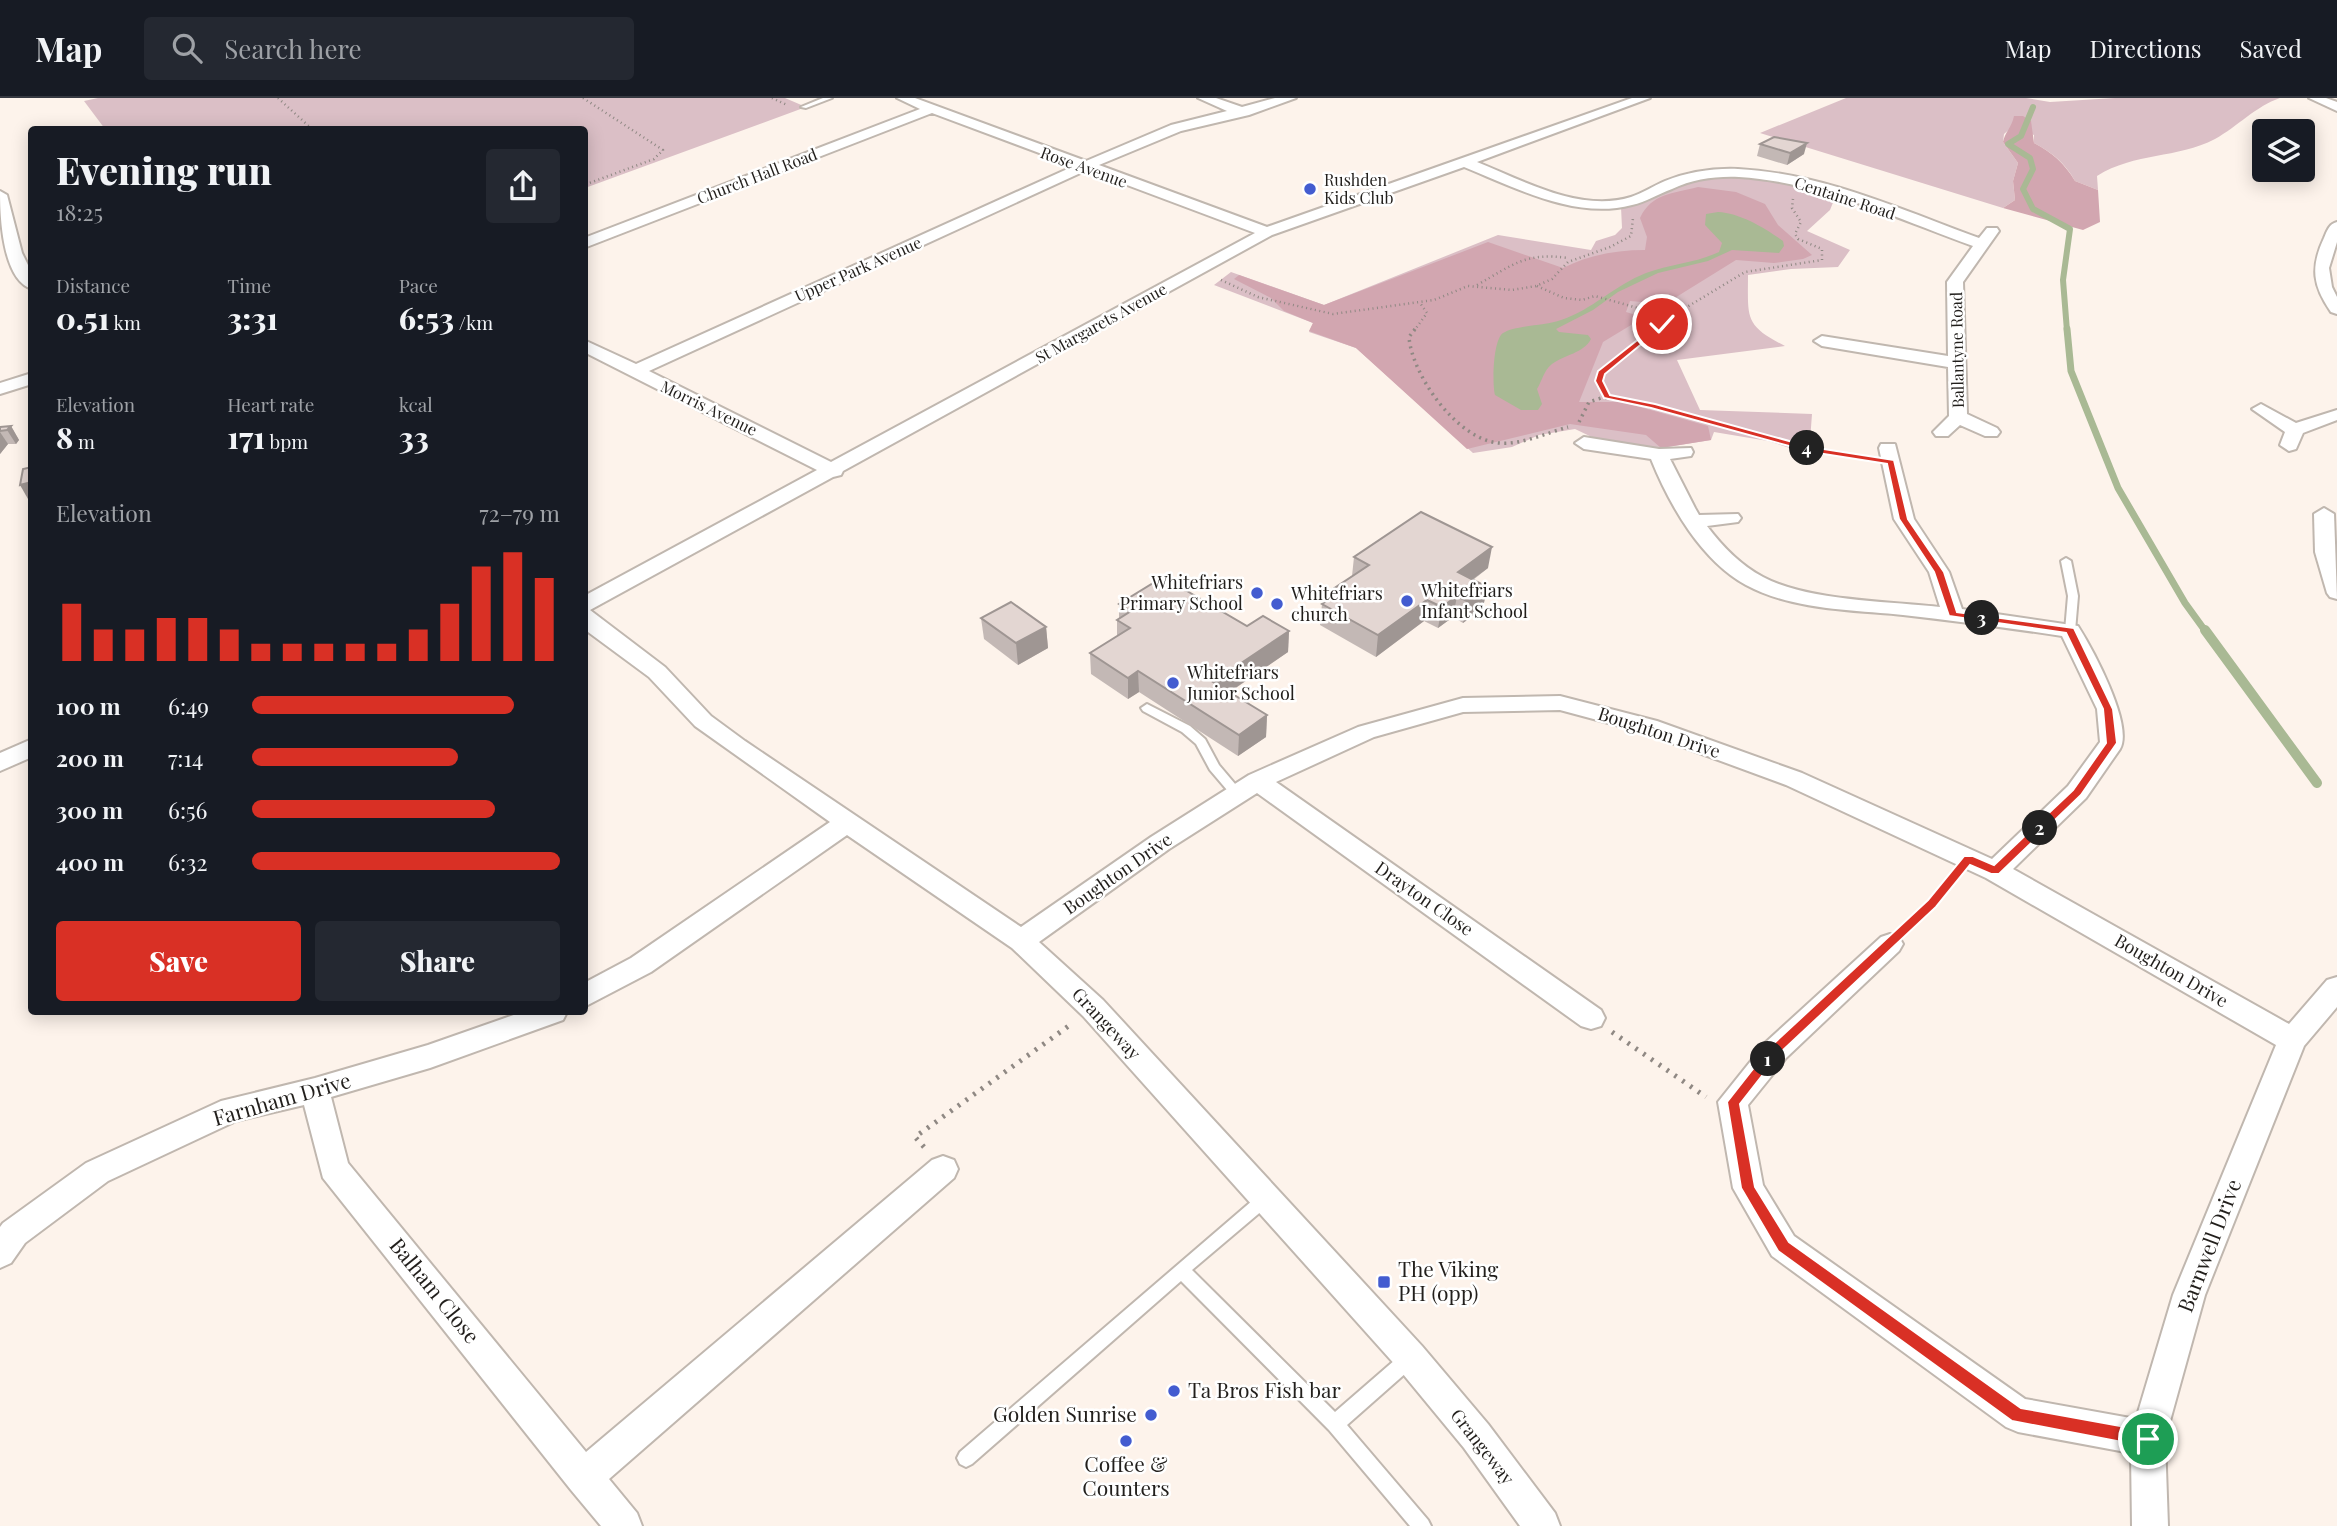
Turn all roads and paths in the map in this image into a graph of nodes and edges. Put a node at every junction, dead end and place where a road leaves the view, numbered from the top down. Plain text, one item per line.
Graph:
1 (278, 98) edge
2 (583, 98) edge
3 (830, 98) edge
4 (903, 98) edge
5 (1204, 98) edge
6 (1290, 98) edge
7 (1644, 98) edge
8 (2315, 98) edge
9 (804, 107) dead end
10 (2337, 107) edge
11 (930, 109) junction
12 (1244, 112) junction
13 (309, 126) edge
14 (1465, 162) junction
15 (1083, 167) junction
16 (588, 184) edge
17 (0, 195) edge
18 (1796, 196) dead end
19 (1626, 202) junction
20 (2337, 226) edge
21 (1267, 232) junction
22 (1987, 237) joint
23 (588, 242) edge
24 (1574, 258) junction
25 (1198, 270) junction
26 (28, 280) edge
27 (1476, 285) junction
28 (1536, 286) junction
29 (1420, 303) junction
30 (2337, 309) edge
31 (1645, 310) junction
32 (1822, 341) dead end
33 (588, 347) edge
34 (1958, 363) junction
35 (633, 372) junction
36 (28, 379) edge
37 (0, 389) edge
38 (1607, 397) junction
39 (2261, 409) dead end
40 (2337, 415) edge
41 (1958, 417) junction
42 (1941, 432) dead end
43 (1991, 432) dead end
44 (1584, 443) dead end
45 (1684, 452) dead end
46 (1659, 455) junction
47 (1890, 455) joint
48 (834, 471) junction
49 (2324, 514) dead end
50 (1731, 518) dead end
51 (1694, 520) junction
52 (2066, 561) dead end
53 (2337, 593) edge
54 (588, 603) edge
55 (1953, 614) junction
56 (588, 621) edge
57 (2070, 631) junction
58 (1147, 708) dead end
59 (28, 749) edge
60 (0, 763) edge
61 (1247, 787) junction
62 (845, 824) junction
63 (1968, 859) junction
64 (1995, 871) junction
65 (1021, 942) junction
66 (1890, 944) joint
67 (2337, 988) edge
68 (588, 994) edge
69 (1093, 1008) junction
70 (544, 1015) edge
71 (1591, 1018) joint
72 (2292, 1040) junction
73 (315, 1090) junction
74 (1736, 1118) junction
75 (943, 1169) joint
76 (1265, 1199) junction
77 (0, 1253) edge
78 (1181, 1270) junction
79 (1410, 1357) junction
80 (1335, 1424) junction
81 (2148, 1439) junction
82 (967, 1458) dead end
83 (584, 1477) junction
84 (624, 1526) edge
85 (1422, 1526) edge
86 (1542, 1526) edge
87 (2150, 1526) edge

1 - 13 path
2 - 16 path
3 - 9 lane
4 - 11 street, Rose Avenue
5 - 12 street
6 - 12 street, Upper Park Avenue
7 - 14 street, St Margarets Avenue
8 - 10 street
11 - 15 street, Rose Avenue
11 - 23 street, Church Hall Road
12 - 15 street, Upper Park Avenue
14 - 19 street, Centaine Road
14 - 21 street, St Margarets Avenue
15 - 21 street, Rose Avenue
15 - 35 street, Upper Park Avenue
17 - 26 street
18 - 31 path
19 - 22 street, Centaine Road
19 - 24 path
20 - 30 street
21 - 25 street, St Margarets Avenue
22 - 34 street, Ballantyne Road
24 - 27 path
24 - 28 path
25 - 29 path
25 - 48 street, St Margarets Avenue
27 - 28 path
27 - 29 path
28 - 31 path
29 - 38 path
31 - 38 path
32 - 34 street
33 - 35 street, Morris Avenue
34 - 41 street, Ballantyne Road
35 - 48 street, Morris Avenue
36 - 37 street
38 - 47 path
39 - 40 street
41 - 42 street, Ballantyne Road
41 - 43 street
44 - 46 street
45 - 46 street
46 - 51 street
47 - 55 street
48 - 54 street, St Margarets Avenue
49 - 53 street
50 - 51 street
51 - 55 street
52 - 57 lane
55 - 57 street
56 - 62 street, Grangeway
57 - 64 street
58 - 61 lane
59 - 60 street
61 - 63 street, Boughton Drive
61 - 65 street, Boughton Drive
61 - 71 street, Drayton Close
62 - 65 street, Grangeway
62 - 68 street
63 - 64 street, Boughton Drive
63 - 66 path
64 - 72 street, Boughton Drive
65 - 69 street, Grangeway
66 - 74 street
67 - 72 street, Barnwell Drive
69 - 75 path
69 - 76 street, Grangeway
70 - 73 street, Farnham Drive
71 - 74 path
72 - 81 street, Barnwell Drive
73 - 77 street, Farnham Drive
73 - 83 street, Balham Close
74 - 81 street
75 - 83 street
76 - 78 lane
76 - 79 street, Grangeway
78 - 80 lane
78 - 82 lane
79 - 80 lane
79 - 86 street, Grangeway
80 - 85 lane
81 - 87 street, Barnwell Drive
83 - 84 street, Balham Close

